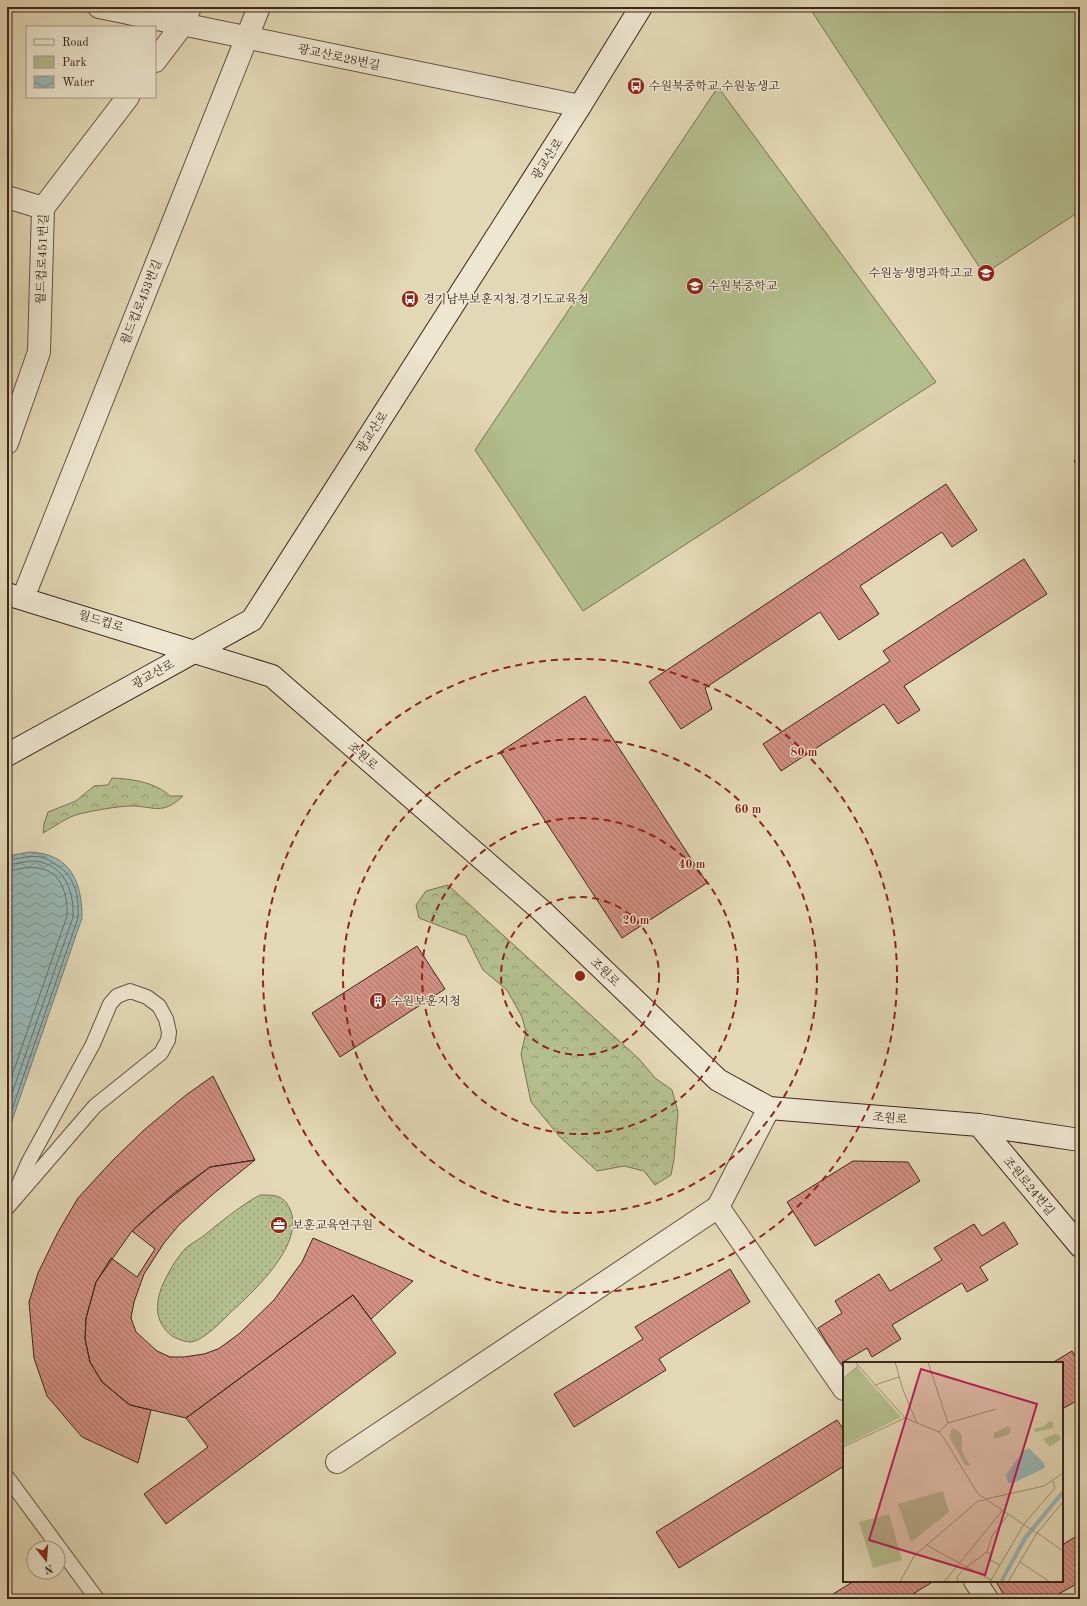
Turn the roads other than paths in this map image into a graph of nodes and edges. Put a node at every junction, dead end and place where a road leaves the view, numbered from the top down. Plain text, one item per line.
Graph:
1 (99, 7) edge
2 (259, 7) edge
3 (641, 7) edge
4 (187, 16) edge
5 (246, 38) junction
6 (156, 60) edge
7 (127, 98) edge
8 (580, 106) junction
9 (7, 197) edge
10 (44, 208) junction
11 (7, 443) edge
12 (15, 596) edge
13 (194, 651) junction
14 (7, 755) edge
15 (769, 1108) junction
16 (979, 1125) junction
17 (1080, 1140) edge
18 (8, 1206) edge
19 (718, 1207) junction
20 (1080, 1246) edge
21 (843, 1388) edge
22 (337, 1462) dead end
23 (7, 1477) edge
24 (976, 1582) edge
25 (97, 1599) edge
26 (987, 1599) edge

1 - 4 street, 광교산로28번길
2 - 5 street, 월드컵로453번길
3 - 8 street, 광교산로
4 - 5 street, 광교산로28번길
4 - 6 street
5 - 8 street, 광교산로28번길
5 - 12 street, 월드컵로453번길
7 - 10 street, 월드컵로451번길
8 - 13 street, 광교산로
9 - 10 street
10 - 11 street, 월드컵로451번길
12 - 13 street, 월드컵로
13 - 14 street, 광교산로
13 - 15 street, 조원로
15 - 16 street, 조원로
15 - 19 street
16 - 17 street, 조원로
16 - 20 street, 조원로24번길
18 - 18 lane
19 - 21 street
19 - 22 street
23 - 25 lane
24 - 26 street

